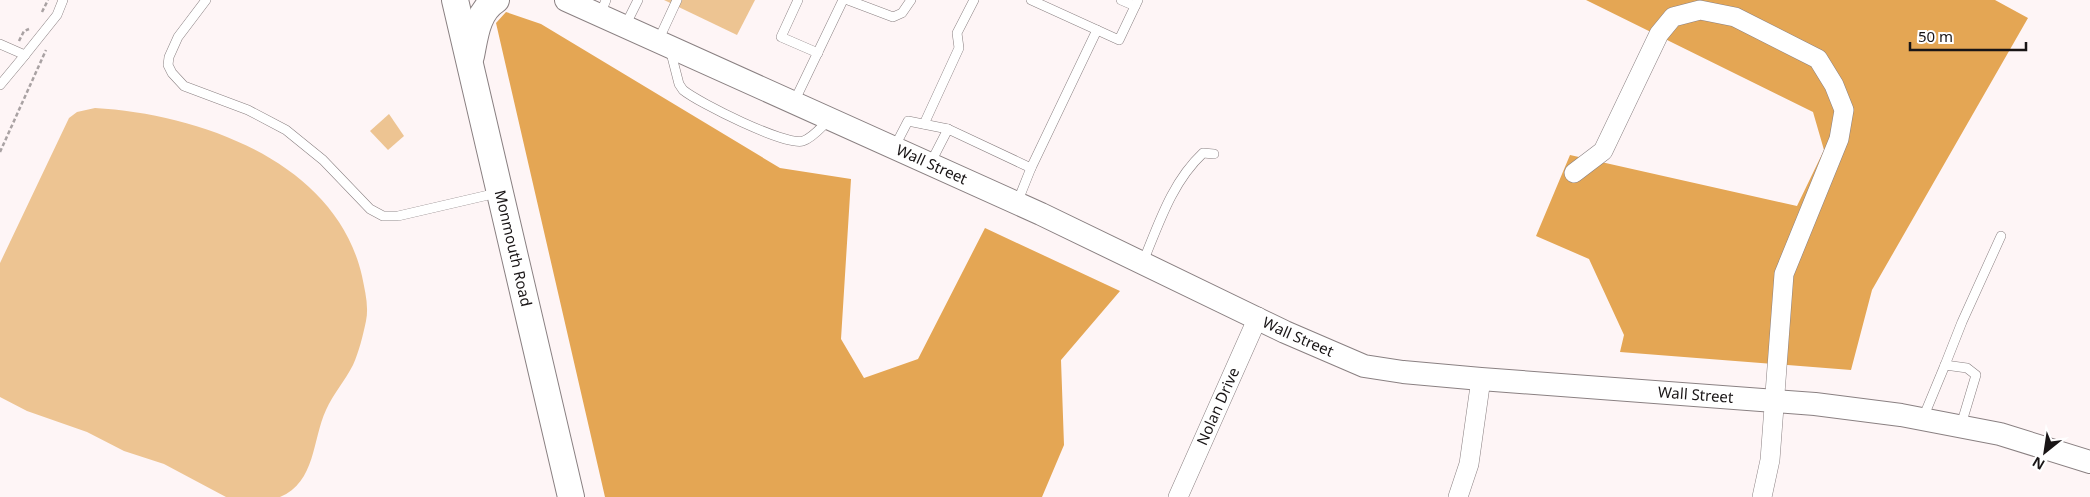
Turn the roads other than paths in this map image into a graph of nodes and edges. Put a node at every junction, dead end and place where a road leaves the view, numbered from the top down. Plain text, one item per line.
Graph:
1 (63, 0) edge
2 (206, 0) edge
3 (455, 0) edge
4 (496, 0) edge
5 (566, 0) edge
6 (638, 0) edge
7 (677, 0) edge
8 (798, 0) edge
9 (843, 0) edge
10 (848, 0) edge
11 (911, 0) edge
12 (974, 0) edge
13 (1031, 0) edge
14 (1121, 0) edge
15 (1137, 3) edge
16 (602, 7) edge
17 (625, 26) junction
18 (1097, 30) junction
19 (0, 44) edge
20 (664, 44) junction
21 (818, 53) junction
22 (25, 55) junction
23 (469, 62) junction
24 (0, 86) edge
25 (794, 103) junction
26 (830, 119) junction
27 (924, 124) junction
28 (948, 129) junction
29 (894, 148) junction
30 (1214, 154) dead end
31 (930, 164) junction
32 (1032, 168) junction
33 (1574, 173) dead end
34 (500, 193) junction
35 (1017, 203) junction
36 (2001, 236) dead end
37 (1143, 262) junction
38 (1258, 317) junction
39 (1945, 365) junction
40 (1482, 380) junction
41 (1775, 403) junction
42 (1923, 418) junction
43 (1960, 425) junction
44 (2090, 462) edge
45 (571, 497) edge
46 (1178, 497) edge
47 (1458, 497) edge
48 (1762, 497) edge

1 - 22 lane
2 - 34 lane
3 - 23 main road, Monmouth Road
4 - 23 main road
5 - 16 street, Wall Street
6 - 17 lane
7 - 20 lane
8 - 21 lane
9 - 21 lane
10 - 11 lane
12 - 27 lane
13 - 18 lane
14 - 15 lane
15 - 18 lane
16 - 17 street, Wall Street
17 - 20 street, Wall Street
18 - 32 lane
19 - 22 lane
20 - 25 street, Wall Street
20 - 26 lane
21 - 25 lane
22 - 24 lane
23 - 34 main road, Monmouth Road
25 - 26 street, Wall Street
26 - 29 street, Wall Street
27 - 28 lane
27 - 29 lane
28 - 31 lane
28 - 32 lane
29 - 31 street, Wall Street
30 - 37 lane
31 - 35 street, Wall Street
32 - 35 lane
33 - 41 street
34 - 45 main road, Monmouth Road
35 - 37 street, Wall Street
36 - 39 lane
37 - 38 street, Wall Street
38 - 40 street, Wall Street
38 - 46 street, Nolan Drive
39 - 42 lane
39 - 43 lane
40 - 41 street, Wall Street
40 - 47 street
41 - 42 street, Wall Street
41 - 48 street
42 - 43 street, Wall Street
43 - 44 street, Wall Street

